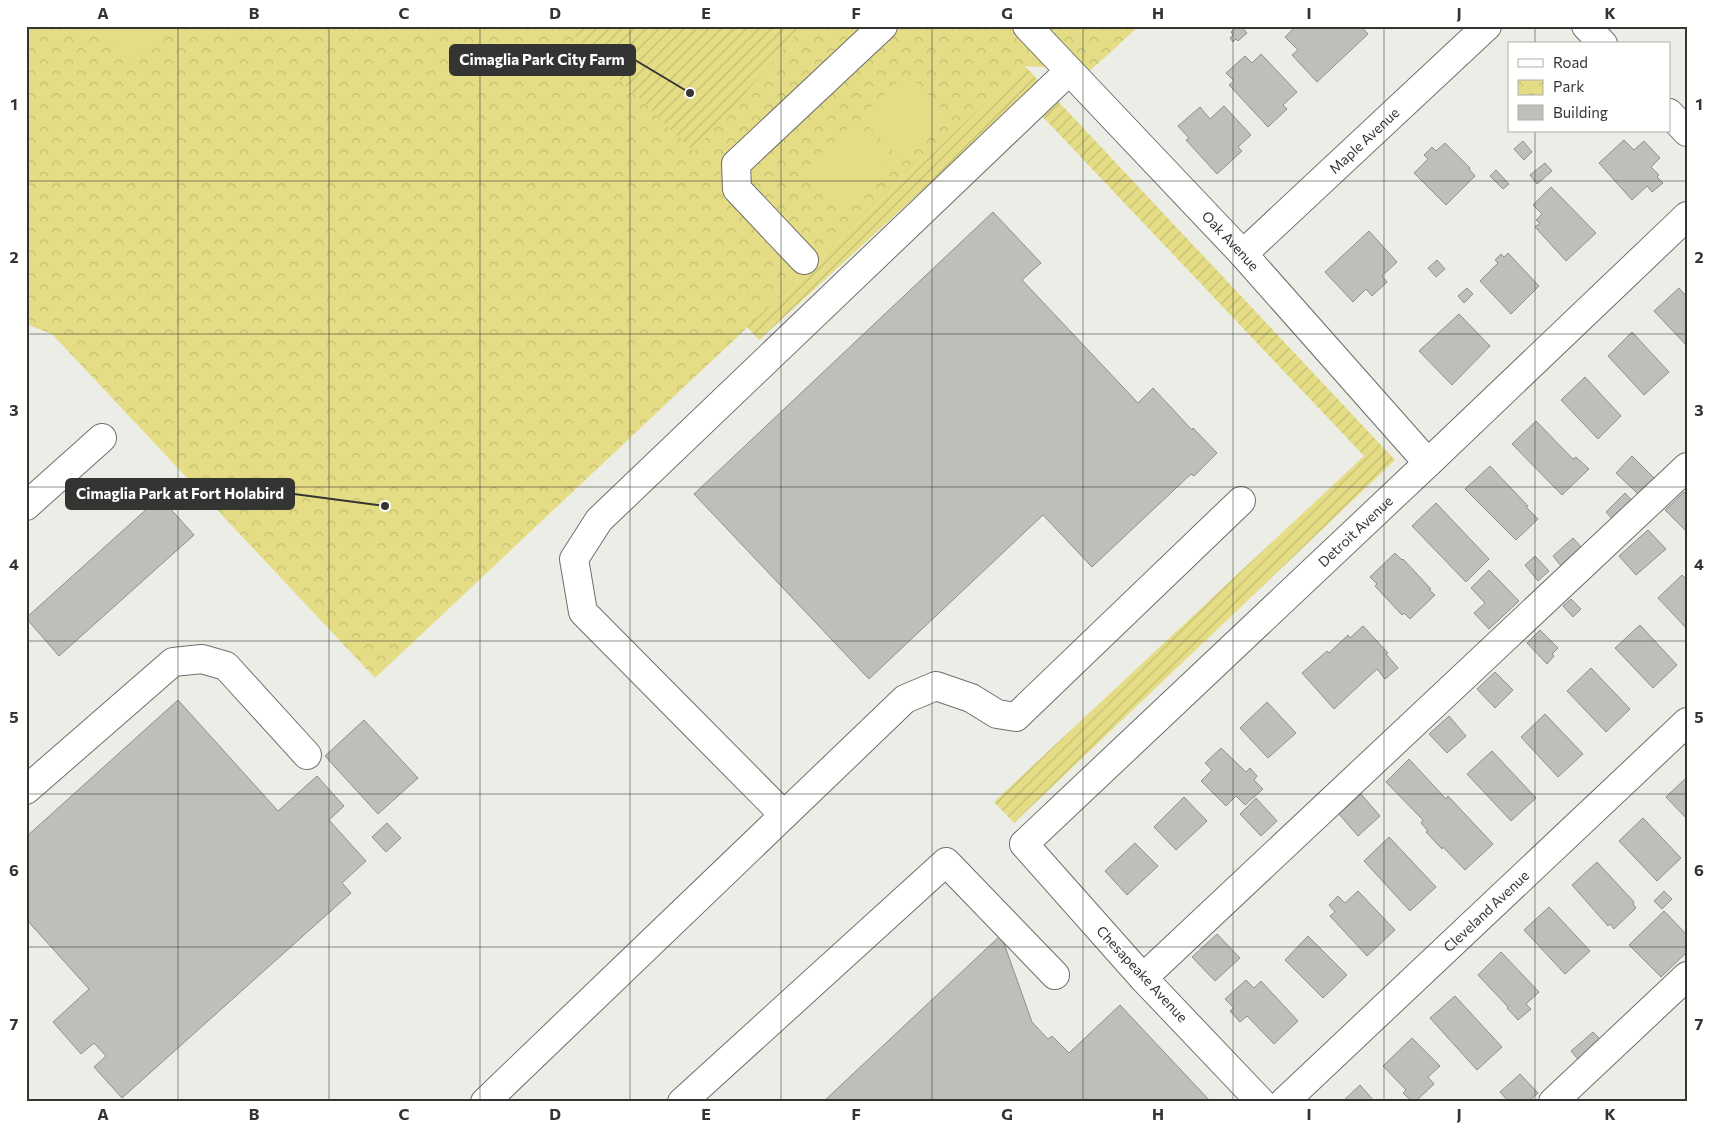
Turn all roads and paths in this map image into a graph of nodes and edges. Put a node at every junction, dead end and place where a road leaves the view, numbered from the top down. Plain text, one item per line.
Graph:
1 (883, 26) edge
2 (1027, 26) edge
3 (1487, 26) edge
4 (1586, 26) edge
5 (1600, 42) edge
6 (1069, 71) junction
7 (1670, 114) edge
8 (1687, 132) edge
9 (1687, 216) edge
10 (1243, 254) junction
11 (804, 260) dead end
12 (102, 438) dead end
13 (1428, 463) junction
14 (1687, 467) edge
15 (1241, 501) dead end
16 (26, 506) edge
17 (1687, 722) edge
18 (307, 755) dead end
19 (26, 790) edge
20 (784, 815) junction
21 (1024, 844) joint
22 (1055, 975) dead end
23 (1687, 976) edge
24 (1144, 978) junction
25 (484, 1102) edge
26 (682, 1102) edge
27 (1261, 1102) edge
28 (1284, 1102) edge
29 (1553, 1102) edge

1 - 11 street
2 - 6 street, Oak Avenue
3 - 10 street, Maple Avenue
4 - 5 street
6 - 10 street, Oak Avenue
6 - 20 street
7 - 8 street
9 - 13 street, Detroit Avenue
10 - 13 street, Oak Avenue
12 - 16 street
13 - 21 street, Detroit Avenue
14 - 24 street
15 - 20 street
17 - 28 street, Cleveland Avenue
18 - 19 street
20 - 25 street
21 - 24 street, Chesapeake Avenue
22 - 26 street
23 - 29 street
24 - 27 street, Chesapeake Avenue

